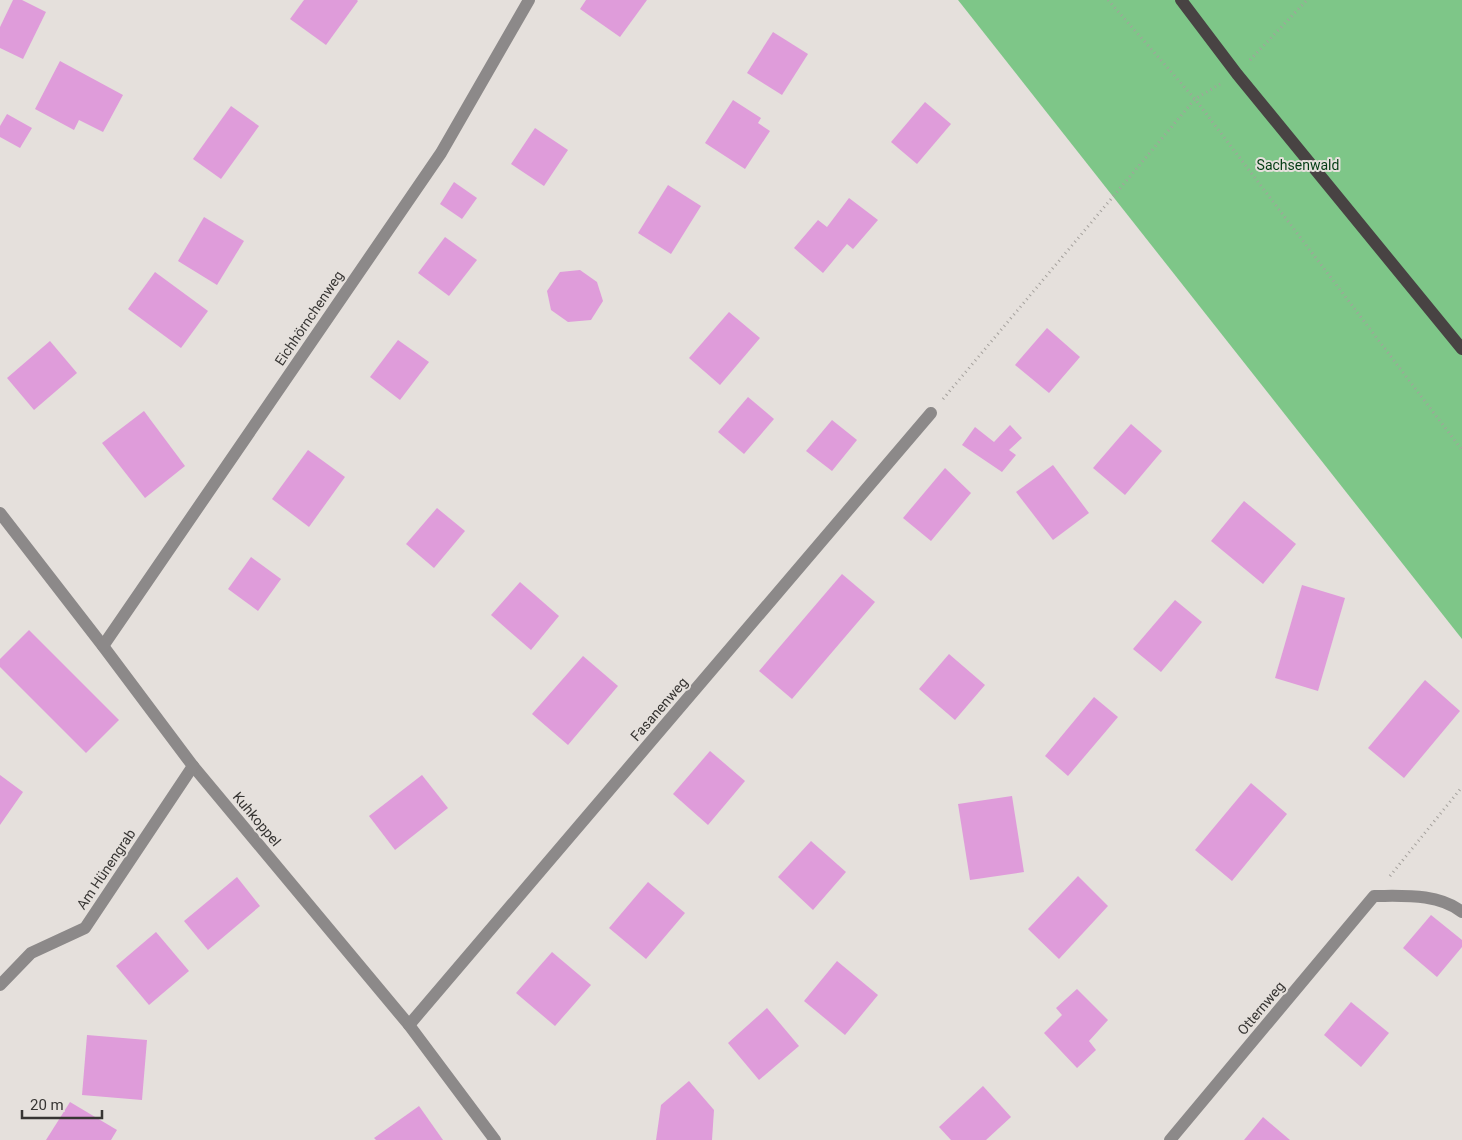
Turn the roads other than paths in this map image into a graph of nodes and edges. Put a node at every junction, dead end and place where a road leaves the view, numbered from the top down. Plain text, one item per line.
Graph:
1 (529, 0) edge
2 (1182, 0) edge
3 (1462, 349) edge
4 (931, 413) road end
5 (0, 513) edge
6 (103, 646) junction
7 (193, 766) junction
8 (1462, 912) edge
9 (0, 985) edge
10 (409, 1025) junction
11 (495, 1140) edge
12 (1170, 1140) edge

1 - 6 street, Eichhörnchenweg
2 - 3 main road
4 - 10 street, Fasanenweg
5 - 6 street, Kuhkoppel
6 - 7 street, Kuhkoppel
7 - 9 street, Am Hünengrab
7 - 10 street, Kuhkoppel
8 - 12 street, Otternweg
10 - 11 street, Kuhkoppel

